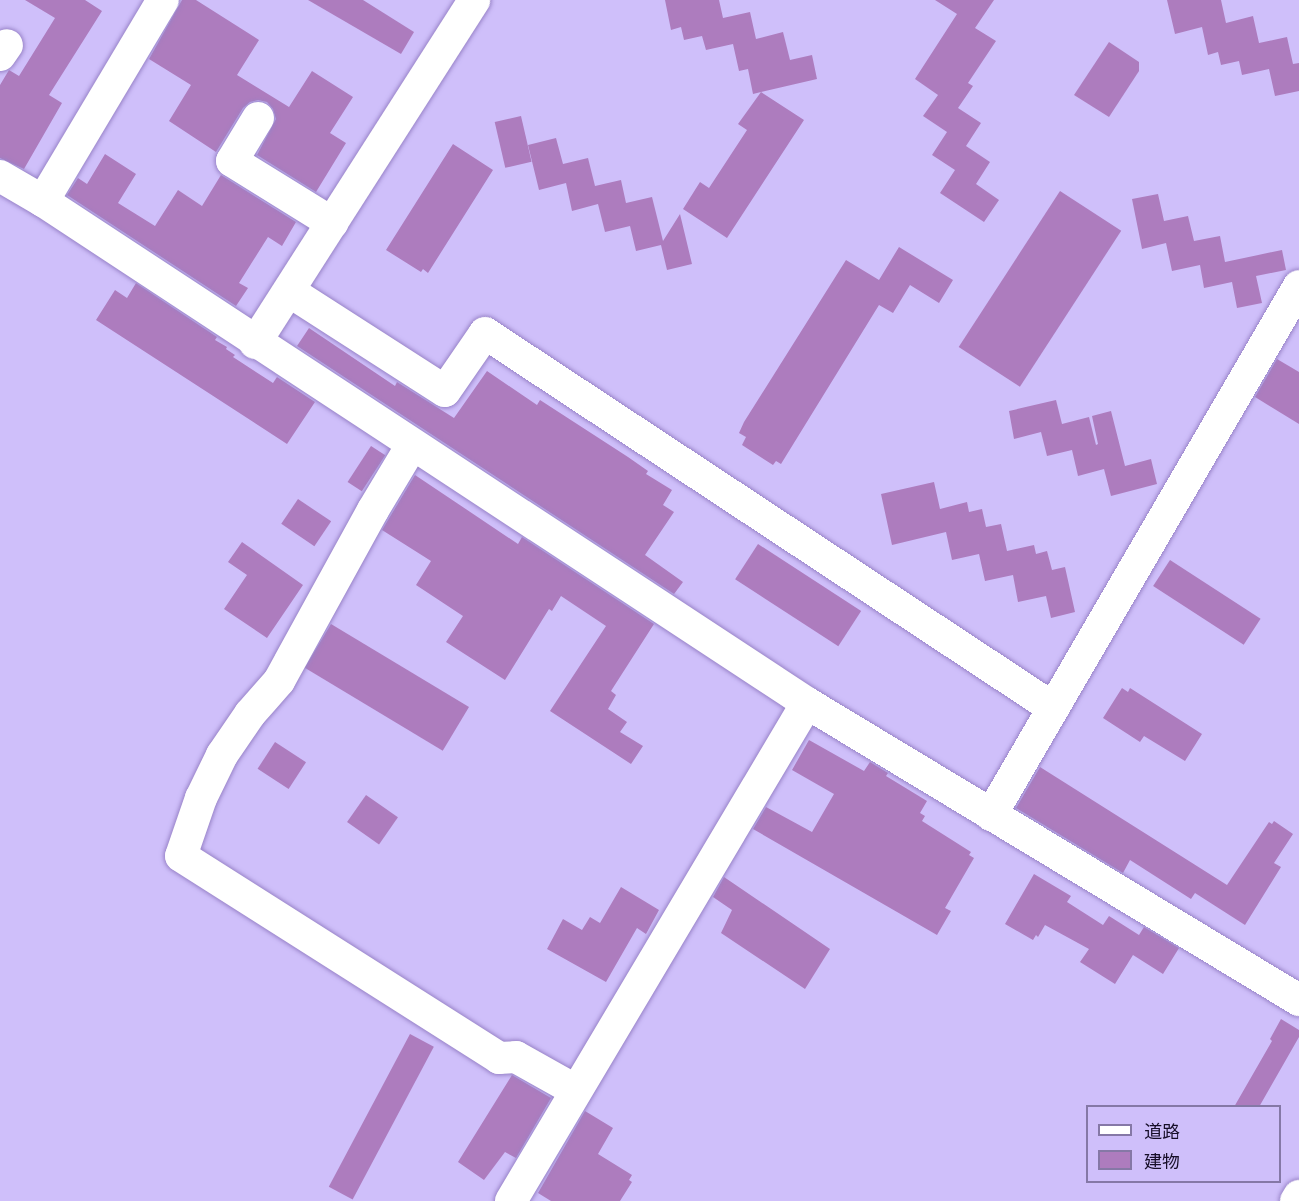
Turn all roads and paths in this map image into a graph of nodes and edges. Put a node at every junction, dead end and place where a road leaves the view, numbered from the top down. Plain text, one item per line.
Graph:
1 (164, 0) edge
2 (474, 0) edge
3 (258, 118) dead end
4 (0, 176) edge
5 (43, 201) junction
6 (332, 223) junction
7 (1299, 286) edge
8 (289, 291) junction
9 (255, 343) junction
10 (412, 445) junction
11 (807, 703) junction
12 (1053, 708) junction
13 (991, 814) junction
14 (1299, 1000) edge
15 (575, 1090) junction
16 (1299, 1196) edge
17 (511, 1201) edge
18 (1296, 1201) edge

1 - 5 street
2 - 6 street
3 - 6 street
4 - 5 street
5 - 9 street
6 - 8 street
7 - 12 street
8 - 9 street
8 - 12 street
9 - 10 street
10 - 11 street
10 - 15 street
11 - 13 street
11 - 15 street
12 - 13 street
13 - 14 street
15 - 17 street
16 - 18 street

